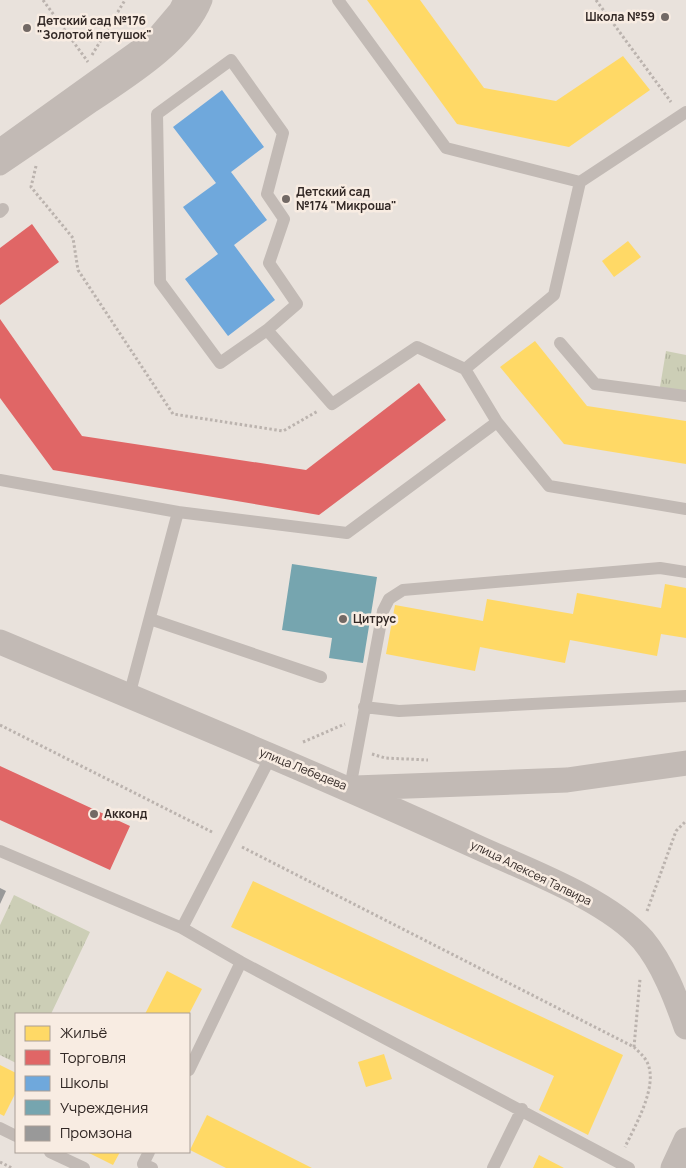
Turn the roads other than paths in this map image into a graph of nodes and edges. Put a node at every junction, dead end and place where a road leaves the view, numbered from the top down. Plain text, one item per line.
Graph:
1 (183, 0) edge
2 (203, 0) edge
3 (338, 0) edge
4 (683, 114) edge
5 (0, 148) edge
6 (0, 166) edge
7 (580, 182) junction
8 (267, 330) junction
9 (560, 343) dead end
10 (465, 369) junction
11 (686, 396) edge
12 (498, 422) junction
13 (0, 480) edge
14 (686, 509) edge
15 (178, 512) junction
16 (686, 572) edge
17 (150, 619) junction
18 (0, 642) edge
19 (321, 677) dead end
20 (129, 696) junction
21 (686, 696) edge
22 (363, 712) junction
23 (271, 756) junction
24 (686, 762) edge
25 (350, 788) junction
26 (0, 851) edge
27 (182, 928) junction
28 (241, 962) junction
29 (686, 1027) edge
30 (190, 1068) edge
31 (522, 1109) junction
32 (0, 1128) edge
33 (15, 1136) edge
34 (686, 1140) edge
35 (52, 1153) edge
36 (149, 1153) edge
37 (624, 1165) edge
38 (145, 1167) edge
39 (84, 1168) edge
40 (493, 1168) edge
41 (673, 1168) edge

1 - 5 street
2 - 6 street
3 - 7 lane
4 - 7 lane
7 - 10 lane
8 - 8 lane
8 - 10 lane
9 - 11 lane
10 - 12 lane
12 - 14 lane
12 - 15 lane
13 - 15 lane
15 - 17 lane
16 - 22 lane
17 - 19 lane
17 - 20 lane
18 - 20 street, улица Лебедева
20 - 23 street, улица Лебедева
21 - 22 lane
22 - 25 lane
23 - 25 street, улица Лебедева
23 - 27 lane
24 - 25 street, улица Лебедева
25 - 29 street, улица Алексея Талвира
26 - 27 lane
27 - 28 lane
28 - 30 lane
28 - 31 lane
31 - 37 lane
31 - 40 lane
32 - 33 lane
34 - 41 street
35 - 39 lane
36 - 38 lane

